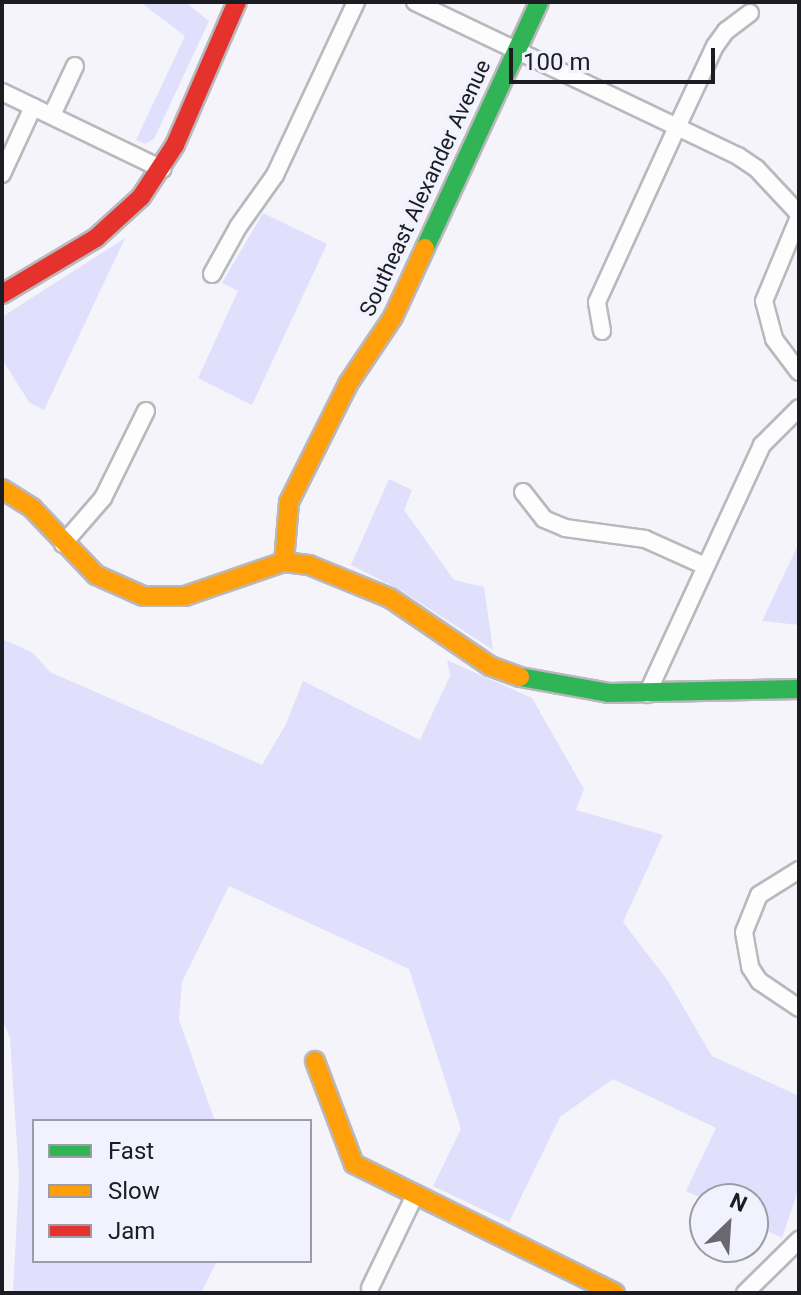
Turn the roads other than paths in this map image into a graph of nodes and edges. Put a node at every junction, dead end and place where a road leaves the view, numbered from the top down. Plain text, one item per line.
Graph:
1 (237, 2) edge
2 (252, 2) edge
3 (356, 2) edge
4 (415, 2) edge
5 (539, 2) edge
6 (750, 13) dead end
7 (517, 50) junction
8 (219, 51) junction
9 (75, 66) dead end
10 (2, 92) edge
11 (33, 107) junction
12 (52, 115) junction
13 (677, 127) junction
14 (162, 169) junction
15 (2, 174) edge
16 (799, 216) edge
17 (212, 274) dead end
18 (2, 294) edge
19 (602, 331) dead end
20 (799, 372) edge
21 (799, 408) edge
22 (146, 411) dead end
23 (2, 489) edge
24 (523, 492) dead end
25 (63, 544) junction
26 (284, 562) junction
27 (705, 566) junction
28 (799, 689) edge
29 (647, 694) junction
30 (799, 870) edge
31 (799, 1008) edge
32 (315, 1061) dead end
33 (414, 1197) junction
34 (799, 1240) edge
35 (580, 1286) edge
36 (370, 1288) dead end
37 (615, 1293) edge
38 (745, 1293) edge

1 - 8 street
2 - 8 street
3 - 17 street
4 - 7 street
5 - 7 street, Southeast Alexander Avenue
6 - 13 street
7 - 13 street
7 - 26 street, Southeast Alexander Avenue
8 - 14 street
9 - 12 street
10 - 11 street
11 - 12 street
11 - 15 street
12 - 14 street
13 - 16 street
13 - 19 street
14 - 18 street
16 - 20 street
21 - 27 street
22 - 25 street
23 - 25 street
24 - 27 street
25 - 26 street
26 - 29 street
27 - 29 street
28 - 29 street
30 - 31 street
32 - 33 street
33 - 35 street
33 - 36 street
34 - 38 street
35 - 37 street

